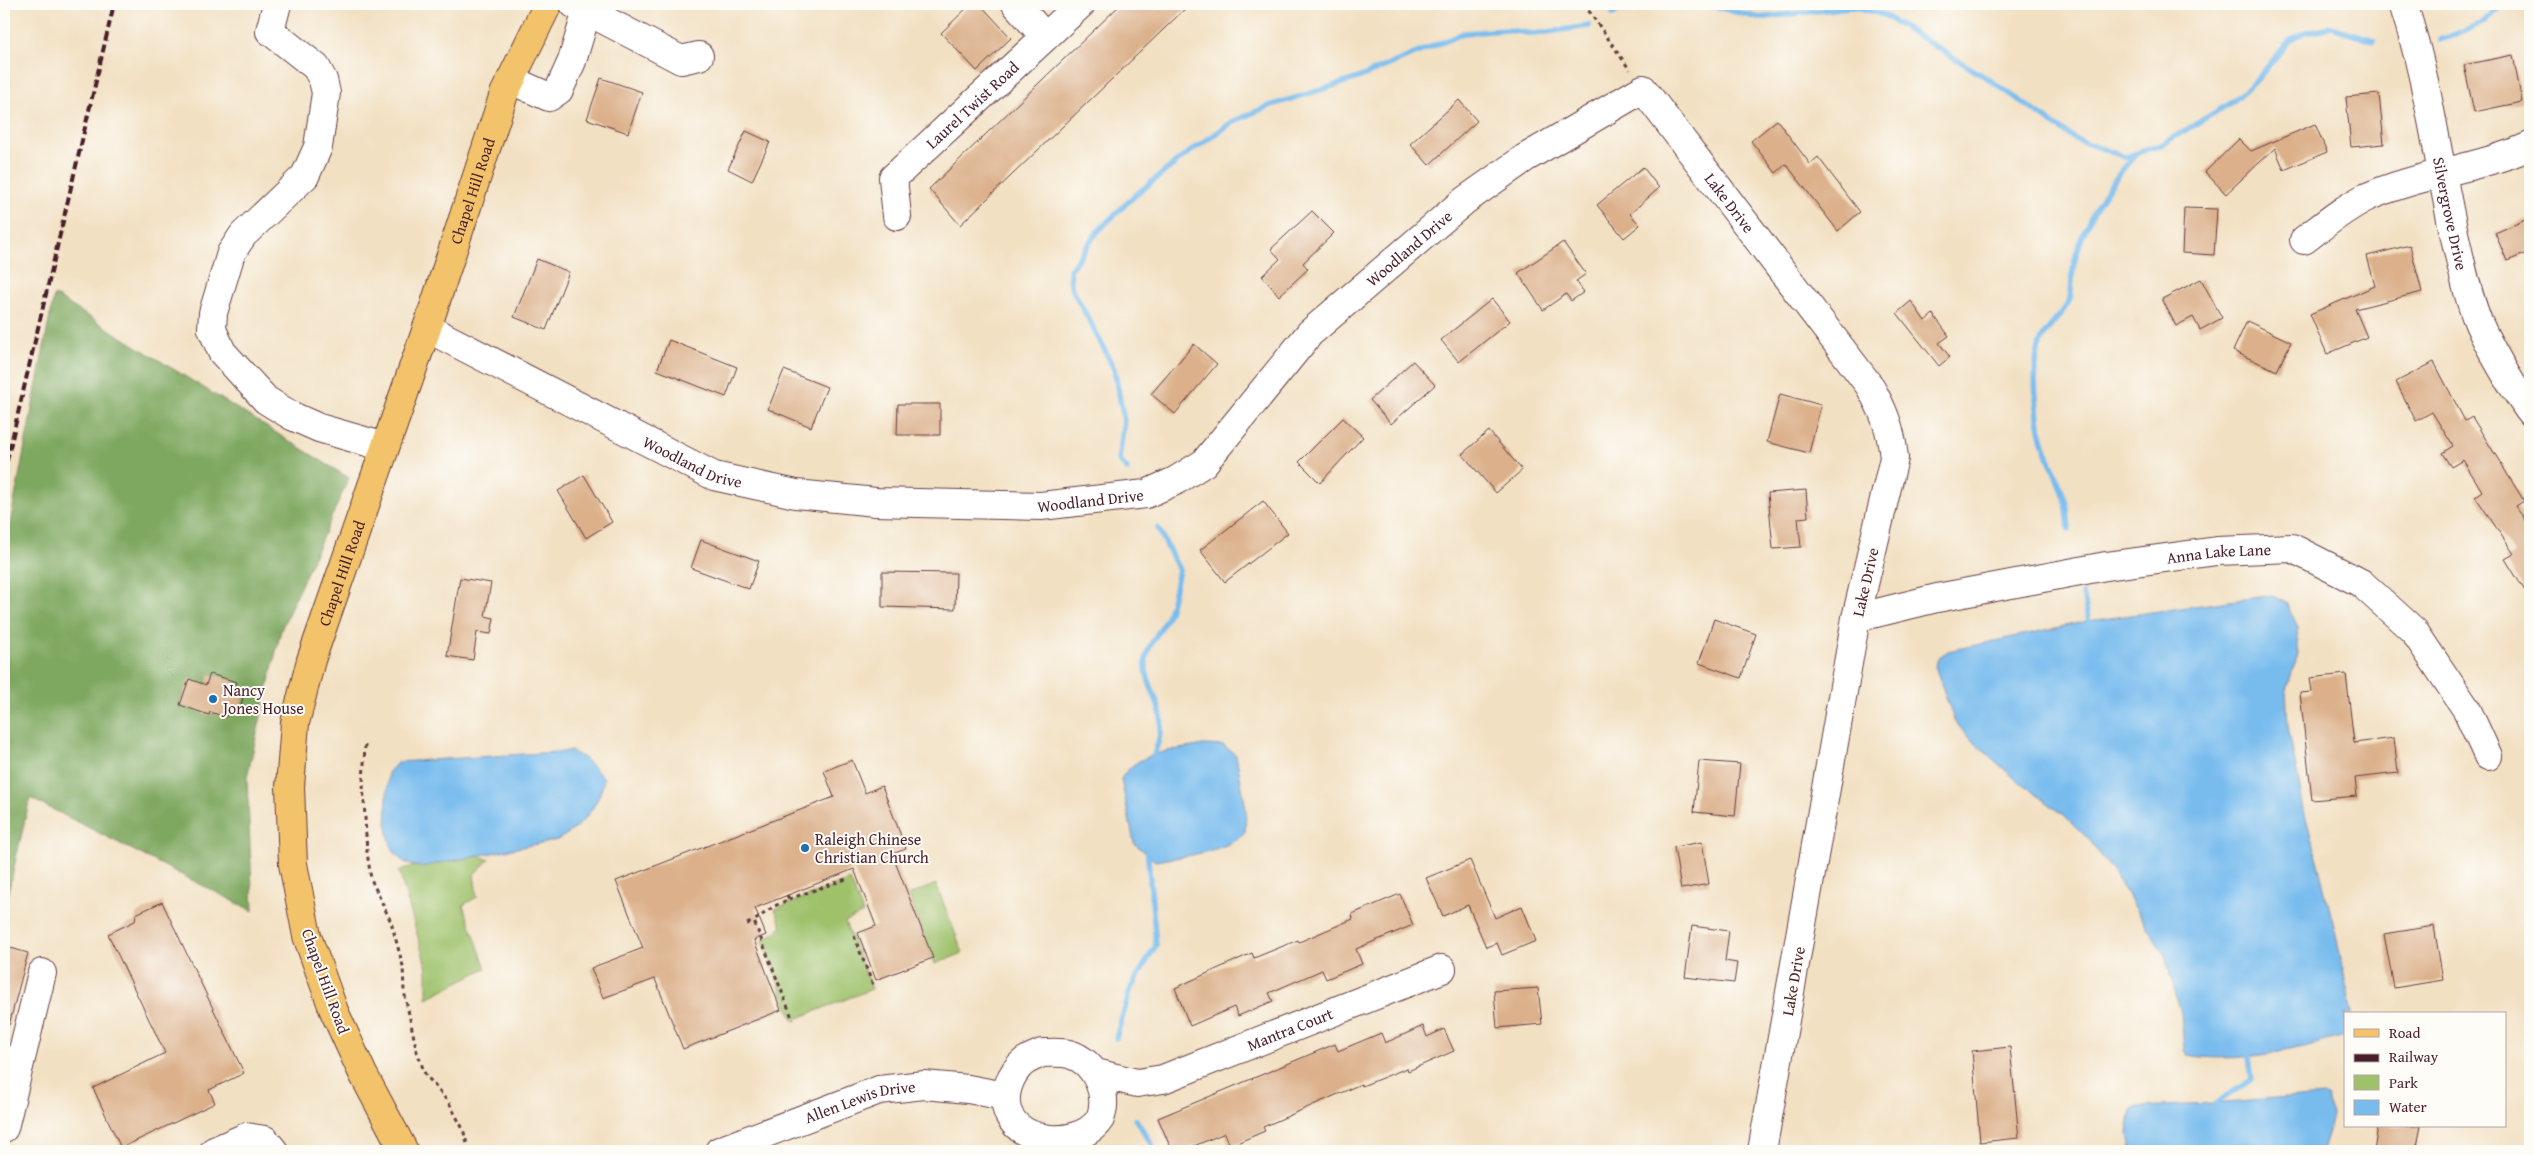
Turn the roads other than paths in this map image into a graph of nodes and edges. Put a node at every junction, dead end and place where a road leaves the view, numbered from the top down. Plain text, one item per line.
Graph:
1 (277, 4) edge
2 (548, 4) edge
3 (1016, 4) edge
4 (1081, 4) edge
5 (2403, 4) edge
6 (581, 7) edge
7 (1045, 37) junction
8 (699, 56) dead end
9 (511, 80) junction
10 (1643, 89) joint
11 (2530, 146) edge
12 (2441, 174) junction
13 (897, 216) dead end
14 (2304, 240) dead end
15 (427, 328) junction
16 (2530, 412) edge
17 (385, 447) junction
18 (1856, 618) junction
19 (2488, 756) dead end
20 (1442, 969) dead end
21 (42, 973) dead end
22 (1096, 1073) junction
23 (1137, 1083) junction
24 (1005, 1096) junction
25 (1104, 1105) junction
26 (4, 1128) edge
27 (1077, 1149) edge
28 (214, 1151) edge
29 (274, 1151) edge
30 (404, 1151) edge
31 (719, 1151) edge
32 (1762, 1151) edge

1 - 17 street
2 - 9 main road, Chapel Hill Road
3 - 7 street
4 - 7 street, Laurel Twist Road
5 - 12 street, Silvergrove Drive
6 - 8 street
6 - 9 street
7 - 13 street, Laurel Twist Road
9 - 15 main road, Chapel Hill Road
10 - 15 street, Woodland Drive
10 - 18 street, Lake Drive
11 - 12 street
12 - 14 street
12 - 16 street, Silvergrove Drive
15 - 17 main road, Chapel Hill Road
17 - 30 main road, Chapel Hill Road
18 - 19 street, Anna Lake Lane
18 - 32 street, Lake Drive
20 - 23 street, Mantra Court
21 - 26 street
22 - 23 street, Mantra Court
22 - 24 street
22 - 25 street
23 - 25 street, Mantra Court
24 - 27 street
24 - 31 street, Allen Lewis Drive
25 - 27 street
28 - 29 street

